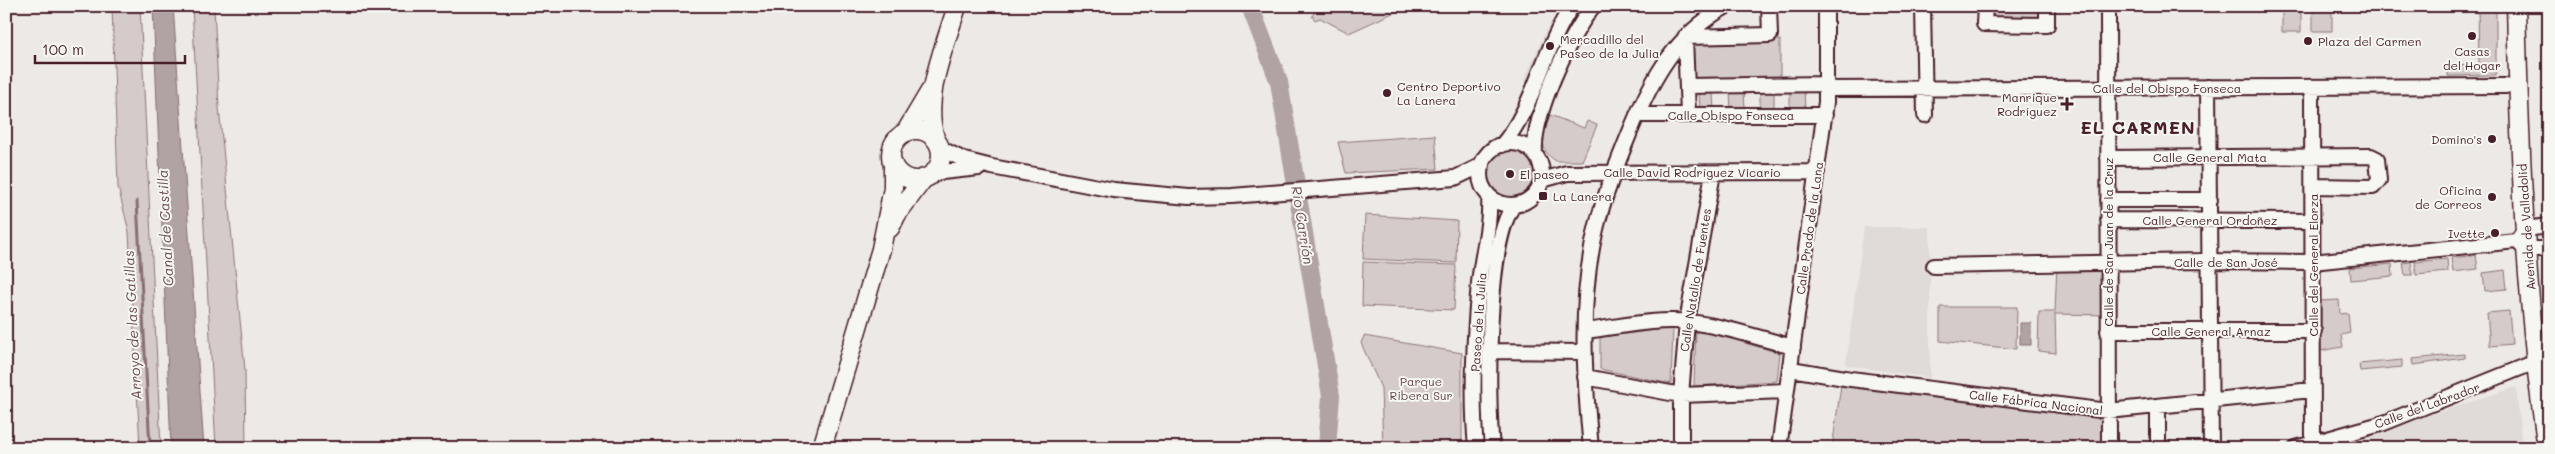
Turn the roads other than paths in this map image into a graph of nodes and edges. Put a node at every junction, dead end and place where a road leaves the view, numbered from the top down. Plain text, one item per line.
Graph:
1 (957, 6) edge
2 (1572, 6) edge
3 (1593, 6) edge
4 (1727, 6) edge
5 (1769, 6) edge
6 (1826, 6) edge
7 (1923, 6) edge
8 (1985, 6) edge
9 (2047, 6) edge
10 (2108, 6) edge
11 (2505, 6) edge
12 (2516, 6) edge
13 (1685, 37) junction
14 (935, 82) junction
15 (1687, 86) junction
16 (1827, 86) junction
17 (2506, 86) junction
18 (2312, 87) junction
19 (2108, 88) junction
20 (2208, 88) junction
21 (1925, 89) junction
22 (1637, 115) junction
23 (1688, 115) junction
24 (1825, 115) junction
25 (1925, 115) dead end
26 (1520, 122) junction
27 (905, 133) junction
28 (937, 143) junction
29 (1502, 145) junction
30 (1521, 145) junction
31 (2313, 156) junction
32 (2108, 158) junction
33 (2210, 158) junction
34 (1537, 159) junction
35 (893, 164) junction
36 (1482, 165) junction
37 (992, 167) junction
38 (1817, 172) junction
39 (1567, 173) junction
40 (1613, 173) junction
41 (1713, 173) junction
42 (928, 176) junction
43 (1455, 178) junction
44 (1542, 180) junction
45 (2313, 186) junction
46 (1485, 190) junction
47 (2108, 200) junction
48 (2210, 200) junction
49 (1514, 205) junction
50 (2108, 220) junction
51 (2210, 220) junction
52 (2313, 221) junction
53 (2549, 226) edge
54 (2522, 240) junction
55 (881, 249) junction
56 (2549, 249) edge
57 (2211, 261) junction
58 (2312, 262) junction
59 (2108, 263) junction
60 (1934, 266) dead end
61 (1687, 322) junction
62 (1585, 331) junction
63 (2108, 331) junction
64 (2211, 331) junction
65 (2314, 331) junction
66 (1794, 347) junction
67 (1489, 351) junction
68 (1584, 352) junction
69 (2528, 365) junction
70 (1791, 369) junction
71 (1585, 376) junction
72 (2312, 390) junction
73 (1786, 391) junction
74 (1681, 396) junction
75 (2211, 400) junction
76 (2158, 406) junction
77 (2108, 411) junction
78 (2547, 437) edge
79 (2312, 442) junction
80 (822, 448) edge
81 (1476, 448) edge
82 (1492, 448) edge
83 (1591, 448) edge
84 (1681, 448) edge
85 (1779, 448) edge
86 (2109, 448) edge
87 (2158, 448) edge
88 (2211, 448) edge
89 (2296, 448) edge
90 (2537, 448) edge

1 - 14 main road
2 - 26 street
3 - 34 street
4 - 13 street
5 - 13 street
6 - 16 street, Calle Prado de la Lana
7 - 21 street
8 - 9 street
10 - 19 street, Calle de San Juan de la Cruz
11 - 17 main road, Avenida de Valladolid
12 - 54 main road, Avenida de Valladolid
13 - 15 street
13 - 22 street
14 - 27 main road
14 - 28 main road
15 - 16 street
15 - 23 street
16 - 21 street, Calle del Obispo Fonseca
16 - 24 street, Calle Prado de la Lana
17 - 18 street, Calle del Obispo Fonseca
17 - 54 main road, Avenida de Valladolid
18 - 20 street, Calle del Obispo Fonseca
18 - 31 street, Calle del General Elorza
19 - 20 street, Calle del Obispo Fonseca
19 - 21 street, Calle del Obispo Fonseca
19 - 32 street, Calle de San Juan de la Cruz
20 - 33 street
21 - 25 street
22 - 23 street, Calle Obispo Fonseca
22 - 40 street
23 - 24 street, Calle Obispo Fonseca
24 - 38 street, Calle Prado de la Lana
26 - 29 street
26 - 30 street
27 - 28 main road
27 - 35 main road
28 - 37 street
28 - 42 main road
29 - 30 street
29 - 36 street
30 - 34 street
31 - 33 street, Calle General Mata
31 - 45 street, Calle del General Elorza
31 - 45 street, Calle General Mata
32 - 33 street, Calle General Mata
32 - 47 street, Calle de San Juan de la Cruz
33 - 48 street
34 - 39 street, Calle David Rodríguez Vicario
34 - 44 street
35 - 42 main road
35 - 55 main road
36 - 43 street
36 - 46 street
37 - 42 street
37 - 43 street
38 - 41 street, Calle David Rodríguez Vicario
38 - 66 street, Calle Prado de la Lana
39 - 40 street, Calle David Rodríguez Vicario
39 - 44 street, Calle David Rodríguez Vicario
40 - 41 street, Calle David Rodríguez Vicario
40 - 62 street
41 - 61 street, Calle Natalio de Fuentes
42 - 55 main road
43 - 46 street
44 - 49 street
45 - 52 street, Calle del General Elorza
46 - 49 street
46 - 81 street, Paseo de la Julia
47 - 48 street
47 - 50 street, Calle de San Juan de la Cruz
48 - 51 street
49 - 67 street, Paseo de la Julia
50 - 51 street, Calle General Ordoñez
50 - 59 street, Calle de San Juan de la Cruz
51 - 52 street, Calle General Ordoñez
51 - 57 street
52 - 58 street, Calle del General Elorza
53 - 54 street
54 - 56 street
54 - 58 street, Calle de San José
54 - 69 main road, Avenida de Valladolid
54 - 78 main road, Avenida de Valladolid
55 - 80 main road
57 - 58 street, Calle de San José
57 - 59 street, Calle de San José
57 - 64 street
58 - 65 street, Calle del General Elorza
59 - 60 street, Calle de San José
59 - 63 street, Calle de San Juan de la Cruz
61 - 62 street
61 - 66 street
61 - 74 street, Calle Natalio de Fuentes
62 - 68 street
63 - 64 street, Calle General Arnaz
63 - 77 street, Calle de San Juan de la Cruz
64 - 65 street, Calle General Arnaz
64 - 75 street
65 - 72 street, Calle del General Elorza
66 - 70 street, Calle Prado de la Lana
67 - 68 street
67 - 82 street, Paseo de la Julia
68 - 71 street
69 - 79 street, Calle del Labrador
69 - 90 main road, Avenida de Valladolid
70 - 73 street, Calle Prado de la Lana
70 - 77 street, Calle Fábrica Nacional
71 - 74 street
71 - 83 street
72 - 75 street, Calle Fábrica Nacional
72 - 79 street, Calle del General Elorza
73 - 74 street
73 - 85 street, Calle Prado de la Lana
74 - 84 street, Calle Natalio de Fuentes
75 - 76 street, Calle Fábrica Nacional
75 - 88 street
76 - 77 street, Calle Fábrica Nacional
76 - 87 street
77 - 86 street, Calle de San Juan de la Cruz
79 - 89 street, Calle del Labrador

